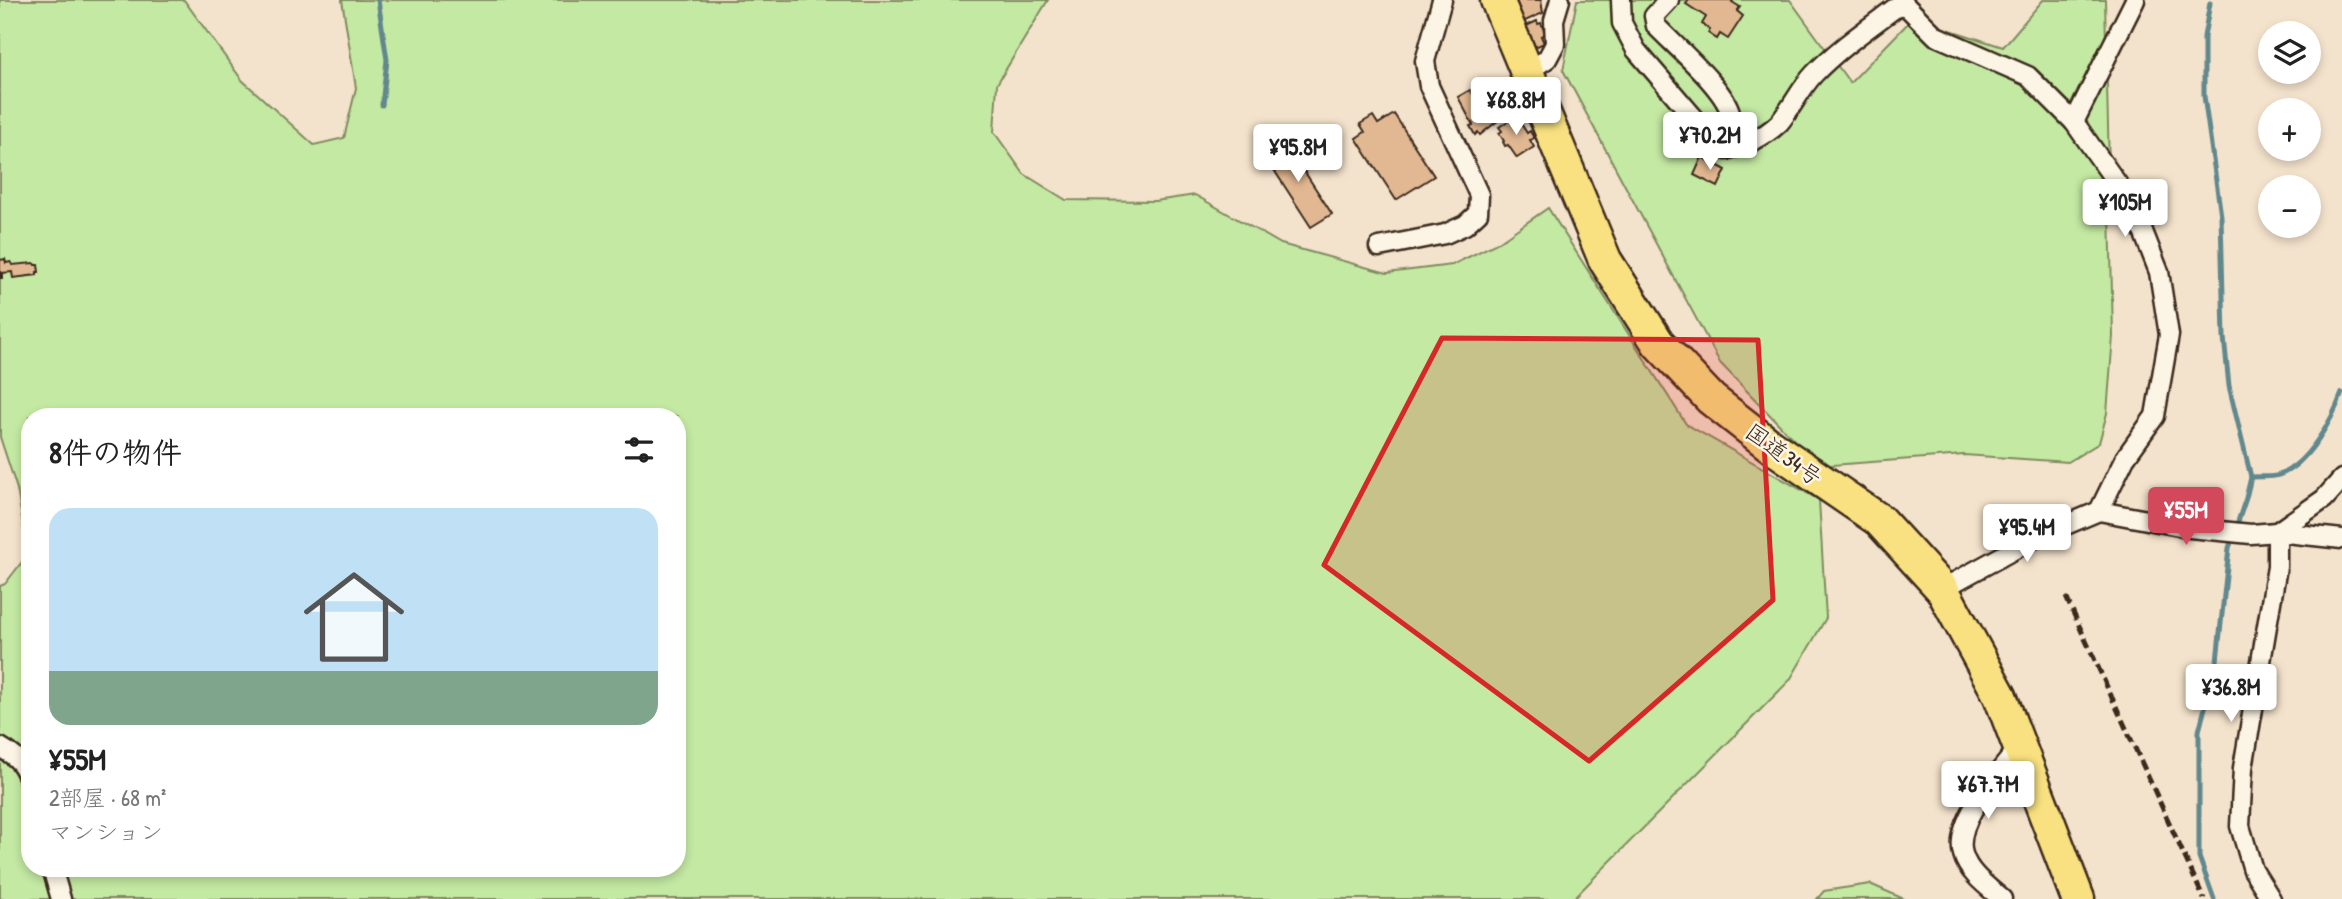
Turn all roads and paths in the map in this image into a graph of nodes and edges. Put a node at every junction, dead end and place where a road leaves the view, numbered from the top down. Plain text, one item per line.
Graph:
1 (1441, 0) edge
2 (1496, 0) edge
3 (1560, 0) edge
4 (1620, 0) edge
5 (1670, 0) edge
6 (2135, 0) edge
7 (1527, 72) junction
8 (2074, 122) junction
9 (1727, 150) junction
10 (1379, 247) dead end
11 (2342, 479) edge
12 (2099, 511) junction
13 (2277, 532) junction
14 (2342, 539) edge
15 (1942, 589) junction
16 (2020, 746) junction
17 (0, 747) edge
18 (21, 763) edge
19 (55, 877) edge
20 (61, 899) edge
21 (2002, 899) edge
22 (2078, 899) edge
23 (2271, 899) edge

1 - 10 street
2 - 7 highway, 国道34号
3 - 7 street
4 - 9 street
5 - 9 street
6 - 8 street
7 - 15 highway, 国道34号
8 - 9 street
8 - 12 street
11 - 13 street
12 - 13 street
12 - 15 street
13 - 14 street
13 - 23 street
15 - 16 highway, 国道34号
16 - 21 street
16 - 22 highway, 国道34号
17 - 18 street
19 - 20 street

